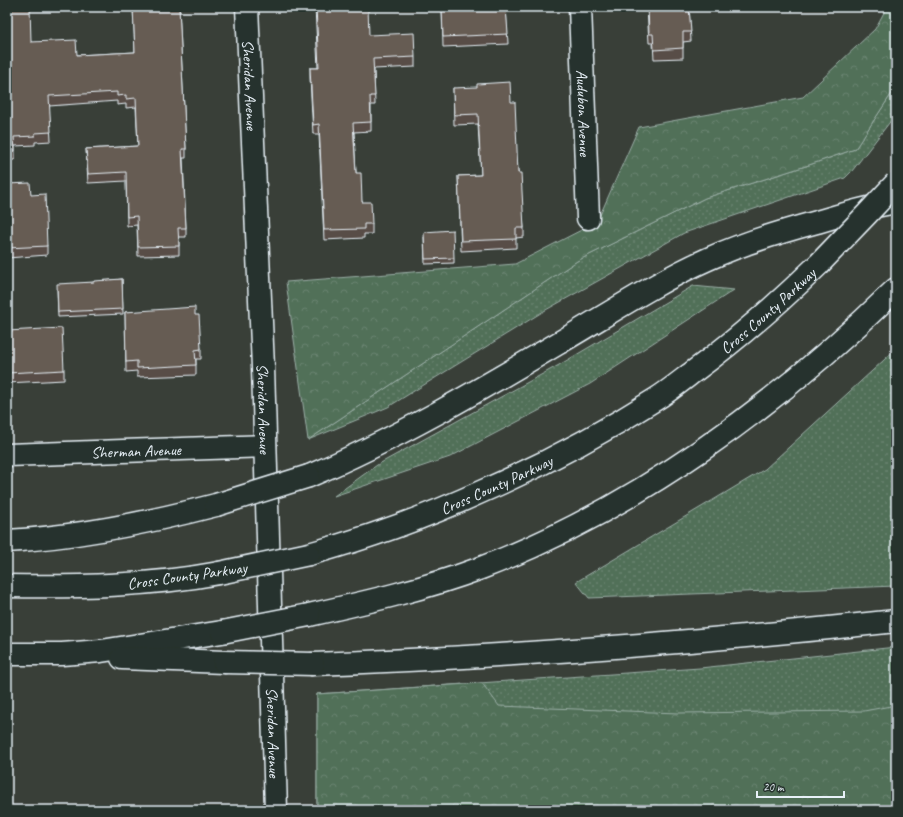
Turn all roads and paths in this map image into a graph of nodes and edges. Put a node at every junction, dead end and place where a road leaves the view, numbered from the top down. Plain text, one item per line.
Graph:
1 (247, 7) edge
2 (580, 7) edge
3 (896, 183) edge
4 (896, 202) edge
5 (588, 218) dead end
6 (896, 289) edge
7 (265, 446) junction
8 (7, 455) edge
9 (7, 541) edge
10 (7, 586) edge
11 (896, 621) edge
12 (7, 654) edge
13 (41, 655) junction
14 (276, 810) edge

1 - 7 main road, Sheridan Avenue
2 - 5 main road, Audubon Avenue
3 - 10 main road, Cross County Parkway, bridge
4 - 9 main road, bridge
6 - 13 main road, bridge
7 - 8 main road, Sherman Avenue
7 - 14 main road, Sheridan Avenue
11 - 13 main road, bridge
12 - 13 main road

